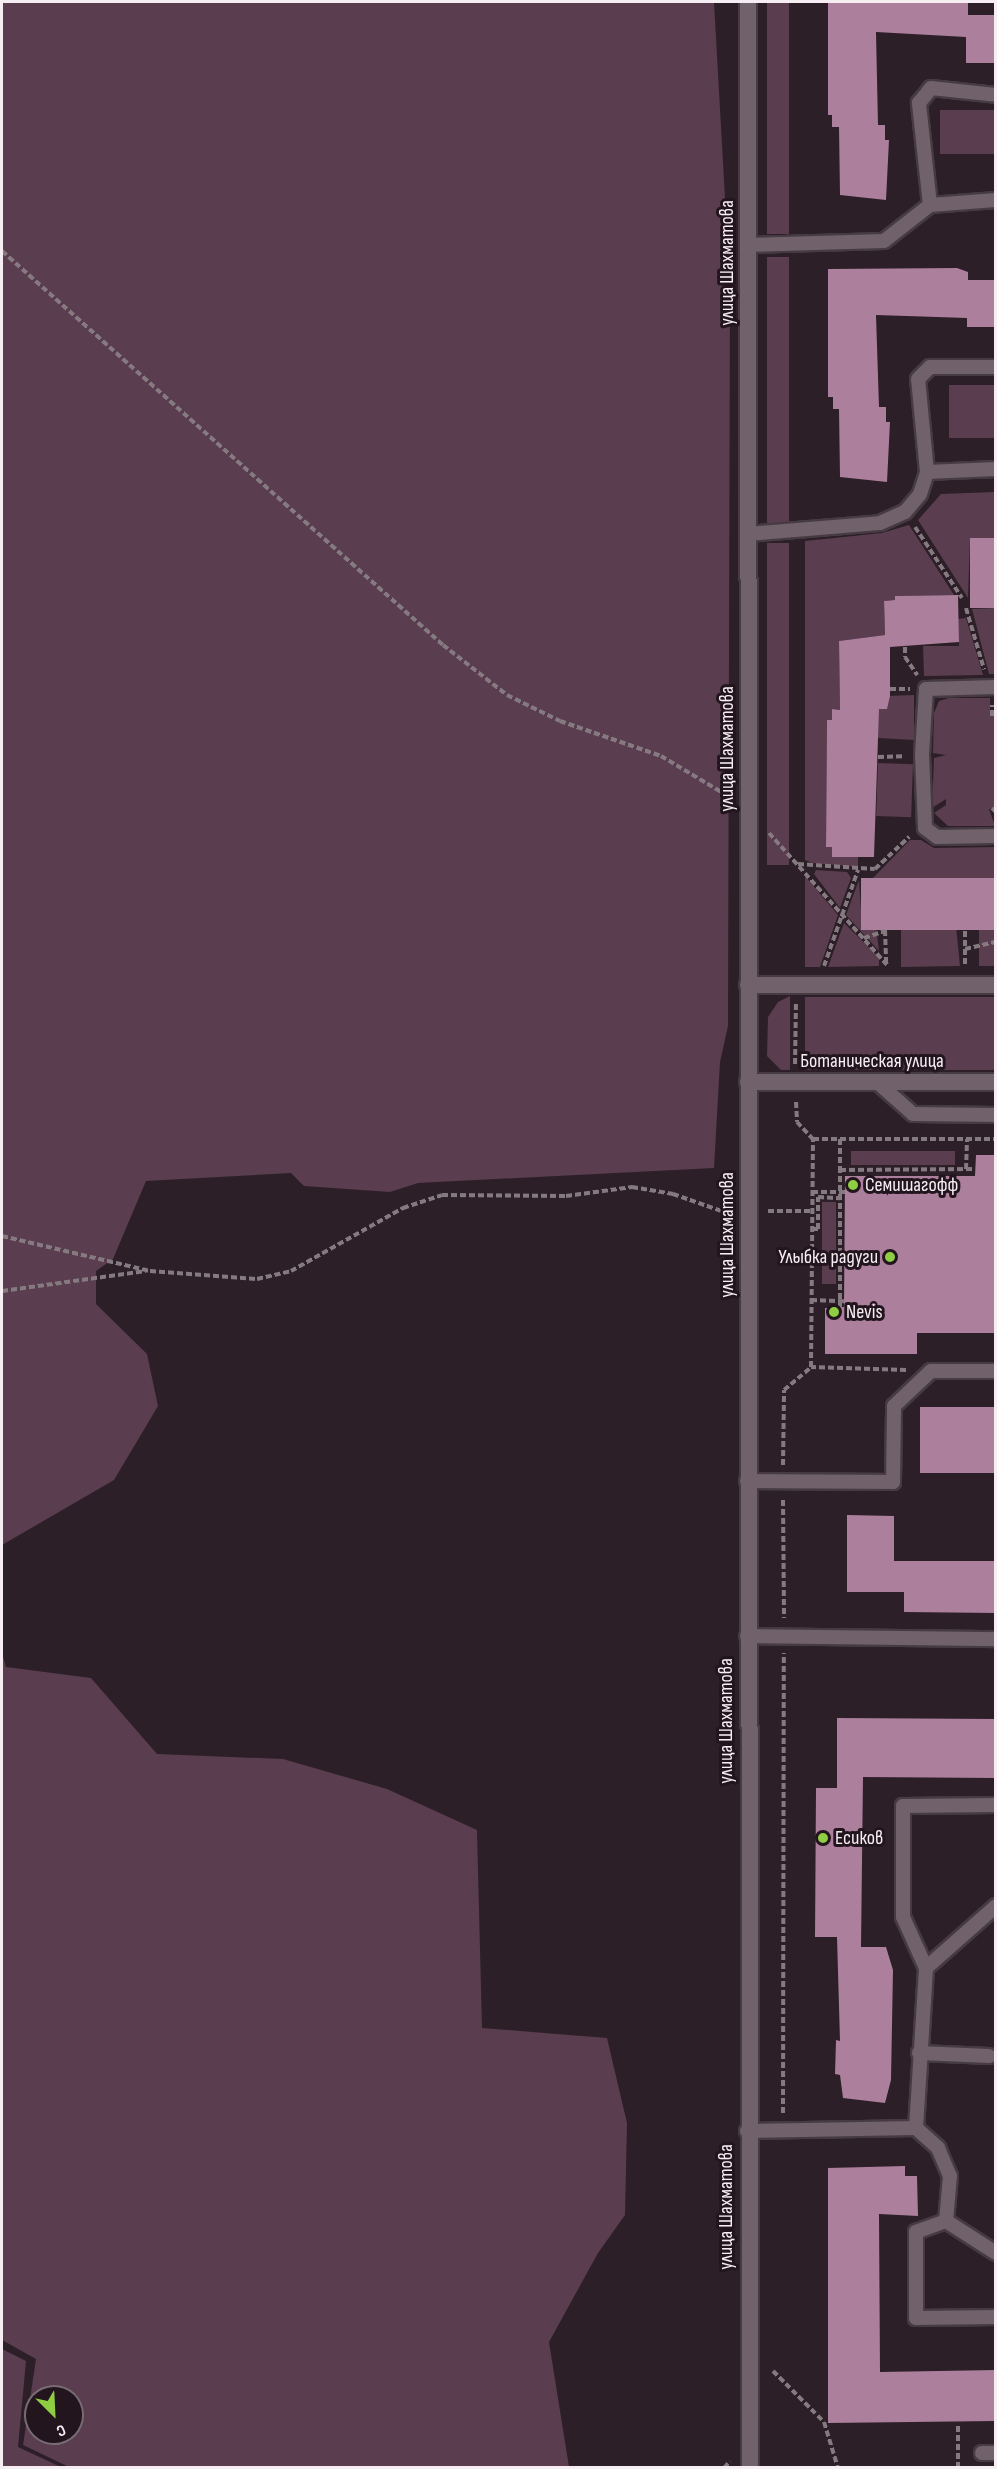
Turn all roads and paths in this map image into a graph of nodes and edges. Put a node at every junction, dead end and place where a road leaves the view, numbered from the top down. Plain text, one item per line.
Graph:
1 (748, 2) edge
2 (996, 95) edge
3 (996, 200) edge
4 (930, 205) junction
5 (748, 245) junction
6 (2, 251) edge
7 (996, 368) edge
8 (996, 469) edge
9 (927, 472) junction
10 (904, 512) junction
11 (747, 534) junction
12 (962, 598) dead end
13 (966, 608) dead end
14 (905, 647) dead end
15 (992, 687) edge
16 (926, 689) junction
17 (748, 810) junction
18 (926, 828) junction
19 (996, 836) edge
20 (797, 864) junction
21 (858, 870) junction
22 (841, 916) junction
23 (965, 931) dead end
24 (863, 938) junction
25 (996, 942) edge
26 (965, 949) junction
27 (886, 964) junction
28 (822, 970) dead end
29 (892, 970) dead end
30 (965, 971) dead end
31 (748, 985) junction
32 (996, 985) edge
33 (797, 996) dead end
34 (795, 1070) dead end
35 (748, 1082) junction
36 (877, 1082) junction
37 (996, 1082) edge
38 (795, 1092) dead end
39 (996, 1115) edge
40 (813, 1139) junction
41 (840, 1139) junction
42 (967, 1139) junction
43 (996, 1139) edge
44 (966, 1169) junction
45 (975, 1169) dead end
46 (840, 1170) junction
47 (813, 1192) junction
48 (842, 1192) junction
49 (840, 1198) junction
50 (812, 1210) junction
51 (767, 1211) dead end
52 (812, 1229) junction
53 (2, 1236) edge
54 (150, 1271) junction
55 (725, 1280) dead end
56 (2, 1291) edge
57 (811, 1300) junction
58 (842, 1301) junction
59 (840, 1308) dead end
60 (811, 1367) junction
61 (931, 1371) junction
62 (996, 1371) edge
63 (747, 1481) junction
64 (783, 1481) junction
65 (747, 1636) junction
66 (784, 1637) junction
67 (996, 1639) edge
68 (996, 1805) edge
69 (996, 1906) edge
70 (926, 1968) junction
71 (919, 2053) junction
72 (989, 2056) dead end
73 (916, 2128) junction
74 (747, 2131) junction
75 (775, 2131) junction
76 (946, 2221) junction
77 (996, 2253) edge
78 (996, 2318) edge
79 (772, 2371) dead end
80 (958, 2426) dead end
81 (750, 2468) edge
82 (838, 2468) edge
83 (958, 2468) edge

1 - 5 street, улица Шахматова
2 - 4 lane
3 - 4 lane
4 - 5 lane
5 - 11 street, улица Шахматова
6 - 17 path
7 - 9 lane
8 - 9 lane
9 - 10 lane
10 - 11 lane
10 - 12 path
11 - 17 street, улица Шахматова
13 - 15 path
14 - 16 path
15 - 16 lane
16 - 18 lane
17 - 20 path
17 - 31 street, улица Шахматова
18 - 19 lane
18 - 21 path
20 - 21 path
20 - 22 path
21 - 22 path
22 - 24 path
22 - 28 path
23 - 26 path
24 - 27 path
24 - 27 path
25 - 26 path
26 - 30 path
27 - 29 path
31 - 32 street
31 - 35 street, улица Шахматова
33 - 34 path
35 - 36 street, Ботаническая улица
35 - 63 street, улица Шахматова
36 - 37 street, Ботаническая улица
36 - 39 lane
38 - 40 path
40 - 41 path
40 - 47 path
41 - 42 path
41 - 46 path
42 - 43 path
42 - 44 path
44 - 45 path
44 - 46 path
46 - 48 path
47 - 48 path
47 - 50 path
48 - 49 path
49 - 52 path
49 - 58 path
50 - 51 path
50 - 52 path
52 - 57 path
53 - 54 path
54 - 55 path
54 - 56 path
57 - 58 path
57 - 60 path
58 - 59 path
60 - 61 path
60 - 64 path
61 - 62 lane
61 - 64 lane
63 - 64 lane
63 - 65 street, улица Шахматова
64 - 66 path
65 - 66 lane
65 - 74 street, улица Шахматова
66 - 67 lane
66 - 75 path
68 - 70 lane
69 - 70 lane
70 - 71 lane
71 - 72 lane
71 - 73 lane
73 - 75 lane
73 - 76 lane
74 - 75 lane
74 - 81 street, улица Шахматова
76 - 77 lane
76 - 78 lane
79 - 82 path
80 - 83 path

